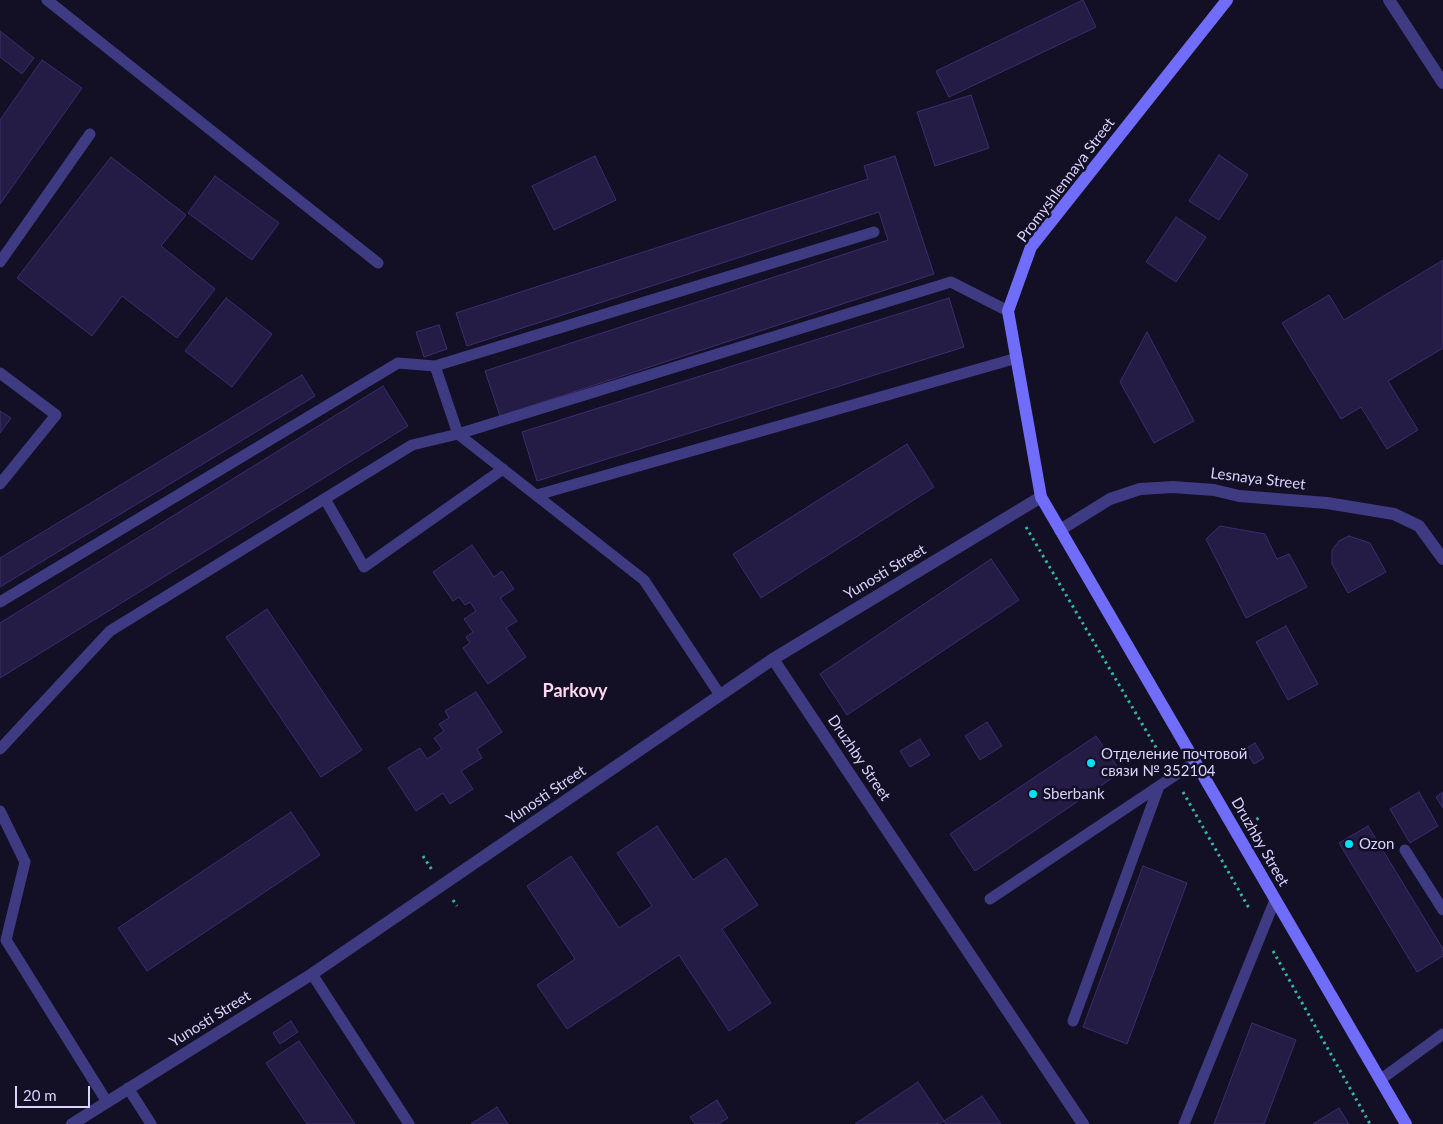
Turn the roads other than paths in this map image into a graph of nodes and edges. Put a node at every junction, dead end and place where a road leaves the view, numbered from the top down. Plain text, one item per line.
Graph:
1 (47, 0) edge
2 (1227, 0) edge
3 (1389, 0) edge
4 (1443, 83) edge
5 (90, 134) dead end
6 (874, 232) dead end
7 (0, 262) edge
8 (378, 263) dead end
9 (1008, 311) junction
10 (1017, 358) junction
11 (435, 366) junction
12 (0, 373) edge
13 (458, 434) junction
14 (503, 469) junction
15 (0, 484) edge
16 (537, 495) junction
17 (1041, 498) junction
18 (325, 499) junction
19 (1060, 530) junction
20 (1443, 559) edge
21 (0, 602) edge
22 (773, 659) junction
23 (720, 695) junction
24 (0, 749) edge
25 (1195, 762) junction
26 (1159, 786) junction
27 (0, 811) edge
28 (1405, 850) dead end
29 (990, 899) dead end
30 (1275, 900) junction
31 (1443, 910) edge
32 (3, 936) edge
33 (312, 974) junction
34 (1073, 1021) dead end
35 (1443, 1034) edge
36 (1380, 1080) junction
37 (128, 1088) junction
38 (107, 1102) junction
39 (72, 1124) edge
40 (152, 1124) edge
41 (409, 1124) edge
42 (1083, 1124) edge
43 (1184, 1124) edge
44 (1406, 1124) edge

1 - 8 lane
2 - 9 main road, Promyshlennaya Street
3 - 4 street
5 - 7 lane
6 - 11 lane
9 - 10 main road
9 - 13 lane
10 - 16 lane
10 - 17 main road
11 - 13 lane
11 - 21 lane
12 - 15 lane
13 - 14 lane
13 - 18 lane
14 - 16 lane
14 - 18 lane
16 - 23 lane
17 - 19 main road, Druzhby Street
17 - 22 street, Yunosti Street
18 - 24 lane
19 - 20 street, Lesnaya Street
19 - 25 main road, Druzhby Street
22 - 23 street, Yunosti Street
22 - 42 street, Druzhby Street
23 - 33 street, Yunosti Street
25 - 26 lane
25 - 30 main road, Druzhby Street
26 - 29 lane
26 - 34 lane
27 - 32 lane
28 - 31 lane
30 - 36 main road, Druzhby Street
30 - 43 lane
32 - 38 lane
33 - 37 street, Yunosti Street
33 - 41 lane
35 - 36 lane
36 - 44 main road, Druzhby Street
37 - 38 street, Yunosti Street
37 - 40 lane
38 - 39 street, Yunosti Street

